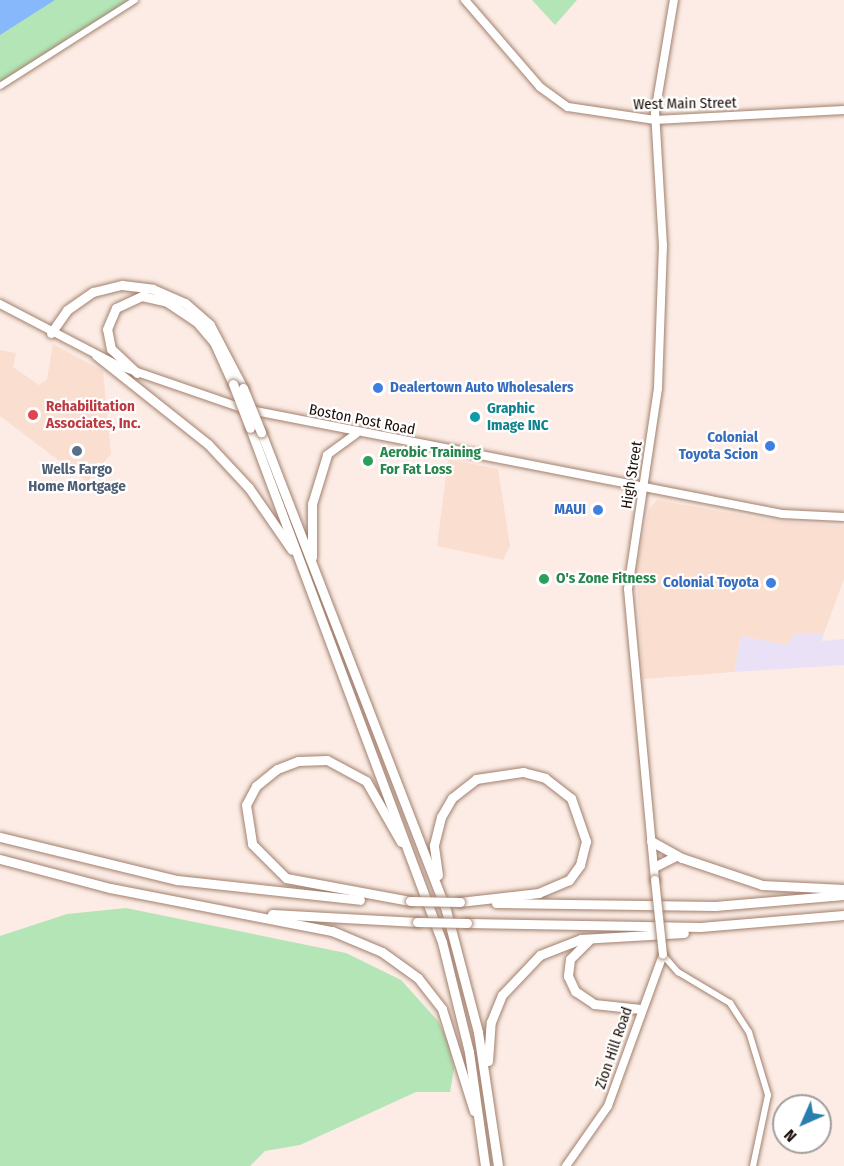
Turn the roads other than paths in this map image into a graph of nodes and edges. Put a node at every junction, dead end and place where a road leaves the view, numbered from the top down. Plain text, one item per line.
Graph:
1 (135, 0) edge
2 (465, 0) edge
3 (674, 0) edge
4 (0, 86) edge
5 (844, 110) edge
6 (655, 120) junction
7 (0, 304) edge
8 (51, 333) junction
9 (96, 355) junction
10 (137, 373) junction
11 (356, 434) junction
12 (327, 455) joint
13 (272, 475) junction
14 (644, 488) junction
15 (844, 517) edge
16 (320, 598) junction
17 (0, 837) edge
18 (651, 841) junction
19 (682, 858) junction
20 (0, 859) edge
21 (654, 867) junction
22 (844, 889) edge
23 (844, 895) edge
24 (410, 901) junction
25 (460, 902) junction
26 (198, 904) junction
27 (430, 907) junction
28 (446, 910) junction
29 (844, 915) edge
30 (746, 926) junction
31 (591, 939) junction
32 (663, 955) junction
33 (641, 1009) junction
34 (490, 1099) junction
35 (485, 1165) edge
36 (498, 1166) edge
37 (566, 1166) edge
38 (753, 1166) edge

1 - 4 street
2 - 6 main road, West Main Street
3 - 6 main road, High Street
5 - 6 main road, West Main Street
6 - 14 main road, High Street
7 - 8 main road, Boston Post Road
8 - 9 main road, Boston Post Road
8 - 13 highway, bridge
9 - 10 main road, Boston Post Road
9 - 16 highway
10 - 11 main road, Boston Post Road
10 - 13 highway, bridge
11 - 12 main road
11 - 14 main road, Boston Post Road
12 - 16 highway
13 - 16 highway
14 - 15 main road, Boston Post Road
14 - 18 main road, High Street
16 - 27 highway
16 - 28 highway
17 - 24 highway
18 - 19 highway
18 - 21 main road, High Street
19 - 21 highway
19 - 22 highway
20 - 26 highway
21 - 32 main road, High Street, bridge
23 - 25 highway
24 - 25 highway, bridge
24 - 27 highway
25 - 28 highway
26 - 30 highway, bridge
26 - 35 highway
27 - 35 highway
28 - 34 highway
29 - 30 highway
30 - 31 highway
31 - 33 highway
31 - 34 highway
32 - 33 main road, Zion Hill Road
32 - 38 street
33 - 37 main road, Zion Hill Road
34 - 36 highway

